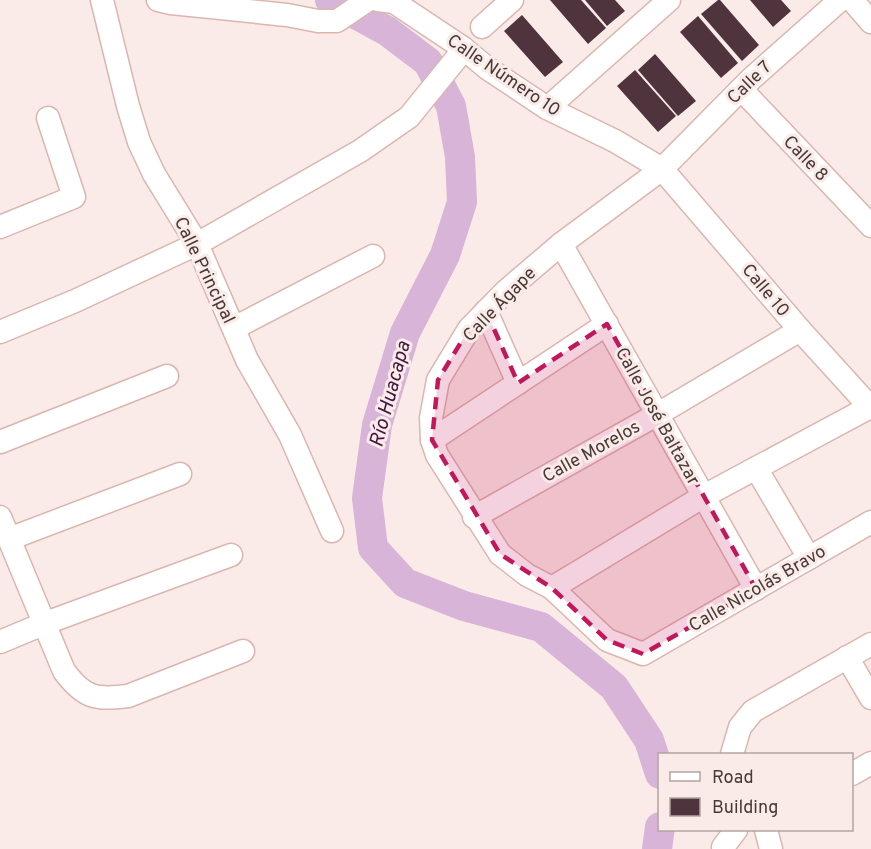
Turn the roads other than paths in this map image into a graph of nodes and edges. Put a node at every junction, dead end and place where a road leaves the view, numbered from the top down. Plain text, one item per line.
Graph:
1 (102, 0) edge
2 (158, 0) edge
3 (368, 0) edge
4 (378, 0) edge
5 (512, 0) edge
6 (669, 0) edge
7 (840, 0) edge
8 (852, 0) edge
9 (871, 22) edge
10 (482, 27) dead end
11 (460, 53) junction
12 (741, 89) junction
13 (552, 104) dead end
14 (48, 118) dead end
15 (662, 169) junction
16 (871, 226) edge
17 (0, 227) edge
18 (561, 243) junction
19 (197, 244) junction
20 (373, 256) dead end
21 (486, 311) junction
22 (607, 324) junction
23 (234, 328) junction
24 (800, 330) junction
25 (0, 332) edge
26 (167, 376) dead end
27 (518, 383) junction
28 (870, 408) edge
29 (657, 414) junction
30 (432, 440) junction
31 (0, 442) edge
32 (756, 468) junction
33 (180, 474) dead end
34 (704, 496) junction
35 (0, 517) edge
36 (474, 517) junction
37 (871, 522) edge
38 (332, 531) dead end
39 (9, 539) junction
40 (231, 555) dead end
41 (808, 558) junction
42 (552, 588) junction
43 (756, 589) junction
44 (43, 624) junction
45 (0, 642) edge
46 (871, 644) edge
47 (243, 651) dead end
48 (643, 654) joint
49 (847, 657) junction
50 (871, 698) edge
51 (732, 753) edge
52 (871, 763) edge
53 (853, 773) edge
54 (766, 831) edge
55 (771, 849) edge

1 - 19 street, Calle Principal
2 - 3 street
4 - 11 street, Calle Número 10
5 - 10 street
6 - 13 street
7 - 12 street, Calle 7
8 - 9 street
11 - 15 street, Calle Número 10
11 - 19 street
12 - 15 street, Calle 7
12 - 16 street, Calle 8
14 - 17 street
15 - 18 street, Calle Ágape
15 - 24 street, Calle 10
18 - 21 street, Calle Ágape
18 - 22 street, Calle José Baltazar
19 - 23 street, Calle Principal
19 - 25 street
20 - 23 street
21 - 27 street
21 - 30 street, Calle Ágape
22 - 27 street
22 - 29 street, Calle José Baltazar
23 - 38 street, Calle Principal
24 - 28 street, Calle 10
24 - 29 street, Calle Morelos
26 - 31 street
27 - 30 street
28 - 32 street
29 - 34 street, Calle José Baltazar
29 - 36 street, Calle Morelos
30 - 36 street, Calle Ágape
32 - 34 street
32 - 41 street
33 - 39 street
34 - 42 street
34 - 43 street, Calle José Baltazar
35 - 39 street
36 - 42 street, Calle Ágape
37 - 41 street, Calle Nicolás Bravo
39 - 44 street
40 - 44 street
41 - 43 street, Calle Nicolás Bravo
42 - 48 street, Calle Ágape
43 - 48 street, Calle Nicolás Bravo
44 - 45 street
44 - 47 street
46 - 49 street
49 - 50 street
49 - 51 street
52 - 53 street
54 - 55 street

